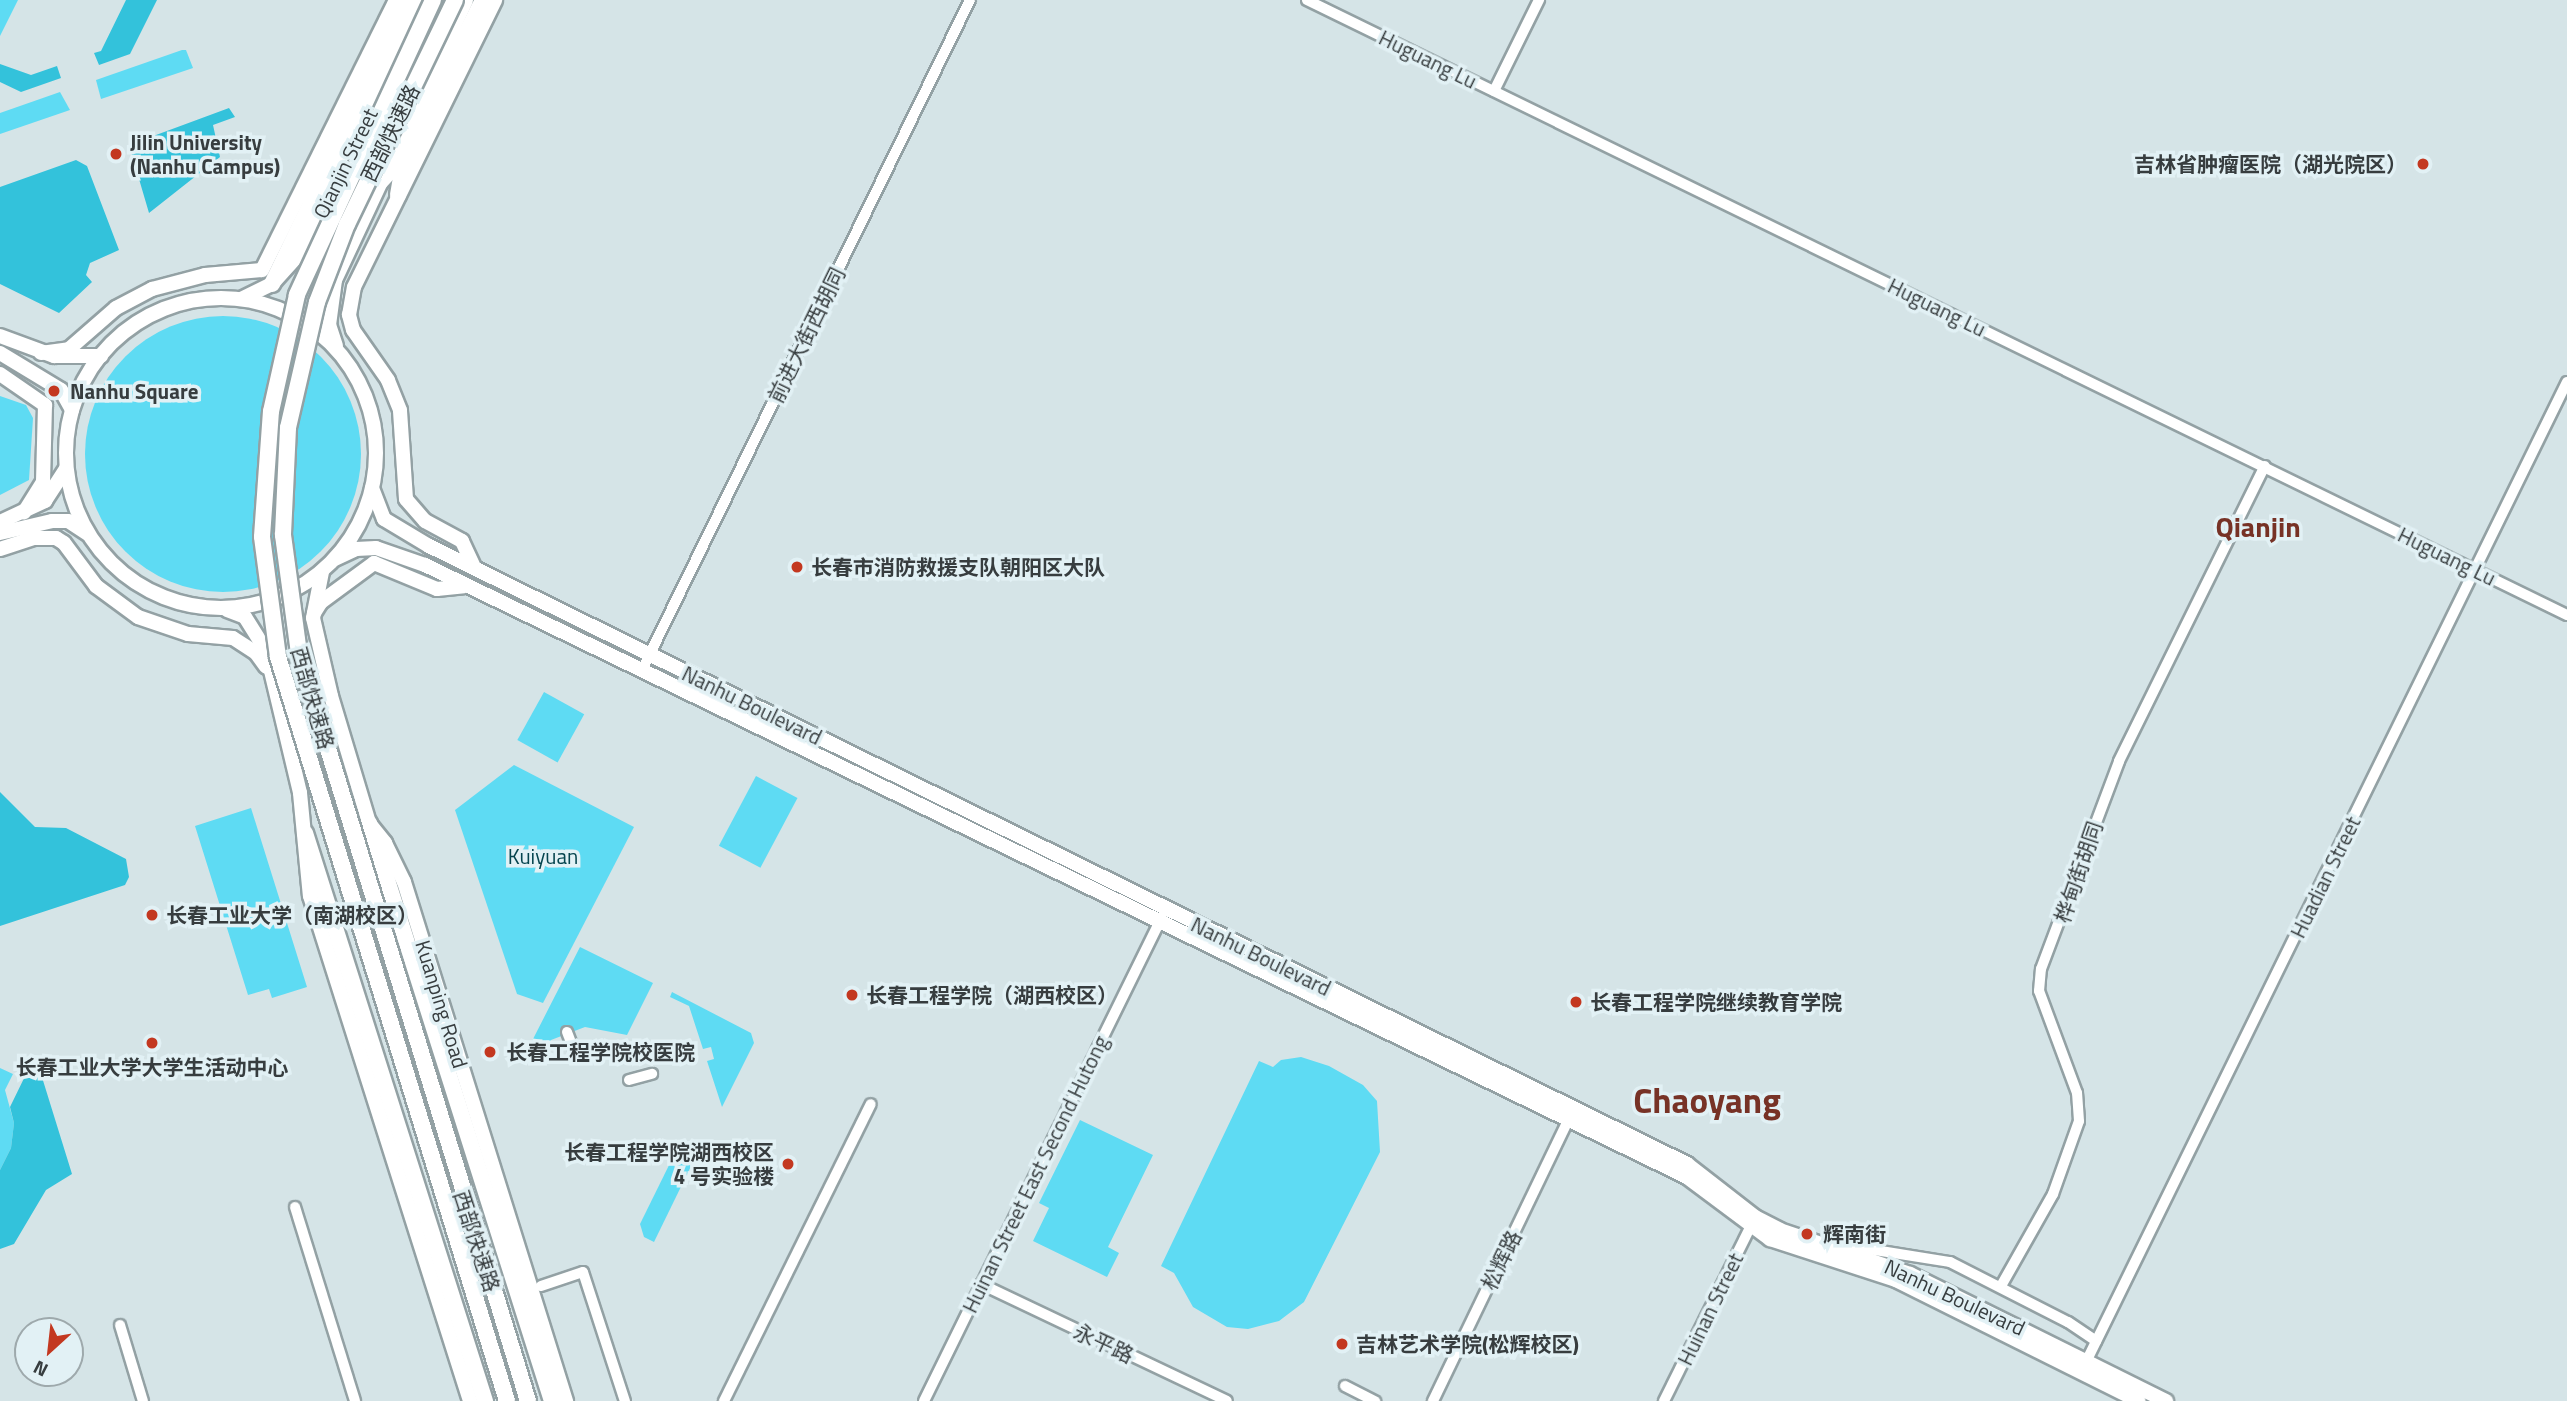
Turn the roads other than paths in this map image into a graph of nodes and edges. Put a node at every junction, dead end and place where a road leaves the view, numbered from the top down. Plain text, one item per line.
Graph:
1 (396, 0) edge
2 (409, 0) edge
3 (424, 0) edge
4 (433, 0) edge
5 (454, 0) edge
6 (466, 0) edge
7 (483, 0) edge
8 (495, 0) edge
9 (970, 0) edge
10 (1307, 0) edge
11 (1539, 0) edge
12 (1494, 91) junction
13 (405, 155) junction
14 (380, 183) junction
15 (398, 195) junction
16 (272, 284) junction
17 (238, 300) junction
18 (350, 302) junction
19 (0, 336) edge
20 (337, 351) junction
21 (0, 353) edge
22 (41, 353) junction
23 (101, 356) junction
24 (348, 364) junction
25 (0, 374) edge
26 (2567, 382) edge
27 (72, 411) junction
28 (2265, 467) junction
29 (67, 468) junction
30 (372, 488) junction
31 (24, 513) junction
32 (0, 522) edge
33 (0, 533) edge
34 (89, 535) junction
35 (0, 549) edge
36 (335, 559) junction
37 (475, 569) junction
38 (323, 570) junction
39 (2474, 570) junction
40 (467, 586) junction
41 (218, 608) junction
42 (2567, 615) edge
43 (313, 618) junction
44 (650, 655) junction
45 (642, 670) junction
46 (273, 677) junction
47 (369, 823) junction
48 (305, 833) junction
49 (1163, 915) junction
50 (567, 1032) dead end
51 (576, 1056) dead end
52 (652, 1074) dead end
53 (629, 1080) dead end
54 (871, 1104) dead end
55 (1569, 1118) junction
56 (295, 1207) dead end
57 (1753, 1223) junction
58 (1814, 1241) junction
59 (981, 1284) junction
60 (541, 1286) dead end
61 (2001, 1286) junction
62 (120, 1325) dead end
63 (2096, 1341) junction
64 (2084, 1366) junction
65 (1345, 1386) dead end
66 (143, 1401) edge
67 (355, 1401) edge
68 (470, 1401) edge
69 (485, 1401) edge
70 (507, 1401) edge
71 (528, 1401) edge
72 (552, 1401) edge
73 (566, 1401) edge
74 (625, 1401) edge
75 (724, 1401) edge
76 (924, 1401) edge
77 (1227, 1401) edge
78 (1375, 1401) edge
79 (1433, 1401) edge
80 (1664, 1401) edge
81 (2139, 1401) edge
82 (2166, 1401) edge

1 - 22 main road, Qianjin Street
2 - 16 highway
3 - 16 main road, Qianjin Street
4 - 70 highway, 西部快速路, bridge
5 - 71 highway, 西部快速路, bridge
6 - 14 main road, Qianjin Street
7 - 13 highway
8 - 15 main road
9 - 44 street, 前进大街西胡同
10 - 12 street, Huguang Lu
11 - 12 street
12 - 28 street, Huguang Lu
13 - 14 highway
13 - 15 highway
14 - 20 main road, Qianjin Street
15 - 18 main road
16 - 17 main road, Qianjin Street
17 - 20 main road
17 - 23 main road
18 - 24 main road
18 - 37 main road
19 - 22 main road
20 - 24 main road
21 - 27 main road
22 - 23 main road
23 - 27 main road
24 - 30 main road
25 - 31 main road
26 - 39 street, Huadian Street
27 - 29 main road
28 - 39 street, Huguang Lu
28 - 61 street, 桦甸街胡同
29 - 31 main road
29 - 34 main road
30 - 36 main road
30 - 37 main road, Nanhu Boulevard
31 - 32 main road
33 - 34 main road
34 - 41 main road
35 - 46 main road
36 - 38 main road
36 - 40 main road, Nanhu Boulevard
37 - 44 main road, Nanhu Boulevard
38 - 41 main road
38 - 43 main road, Kuanping Road
39 - 42 street, Huguang Lu
39 - 63 street, Huadian Street
40 - 43 main road
40 - 45 main road, Nanhu Boulevard
41 - 46 main road
43 - 47 main road, Kuanping Road
44 - 45 street, 前进大街西胡同
44 - 49 main road, Nanhu Boulevard
45 - 49 main road, Nanhu Boulevard
46 - 48 main road
47 - 72 highway
47 - 73 main road, Kuanping Road
48 - 68 main road
48 - 69 highway
49 - 55 main road, Nanhu Boulevard
49 - 57 main road, Nanhu Boulevard
49 - 59 street, Huinan Street East Second Hutong
50 - 51 street
52 - 53 street
54 - 75 street
55 - 57 main road, Nanhu Boulevard
55 - 79 street, 松辉路
56 - 67 street
57 - 58 main road, Nanhu Boulevard
57 - 64 main road, Nanhu Boulevard
57 - 80 street, Huinan Street
58 - 61 street
58 - 64 main road, Nanhu Boulevard
59 - 76 street, Huinan Street East Second Hutong
59 - 77 street, 永平路
60 - 74 street
61 - 63 street
62 - 66 street
63 - 64 street, Huadian Street
64 - 81 main road, Nanhu Boulevard
64 - 82 main road, Nanhu Boulevard
65 - 78 street

